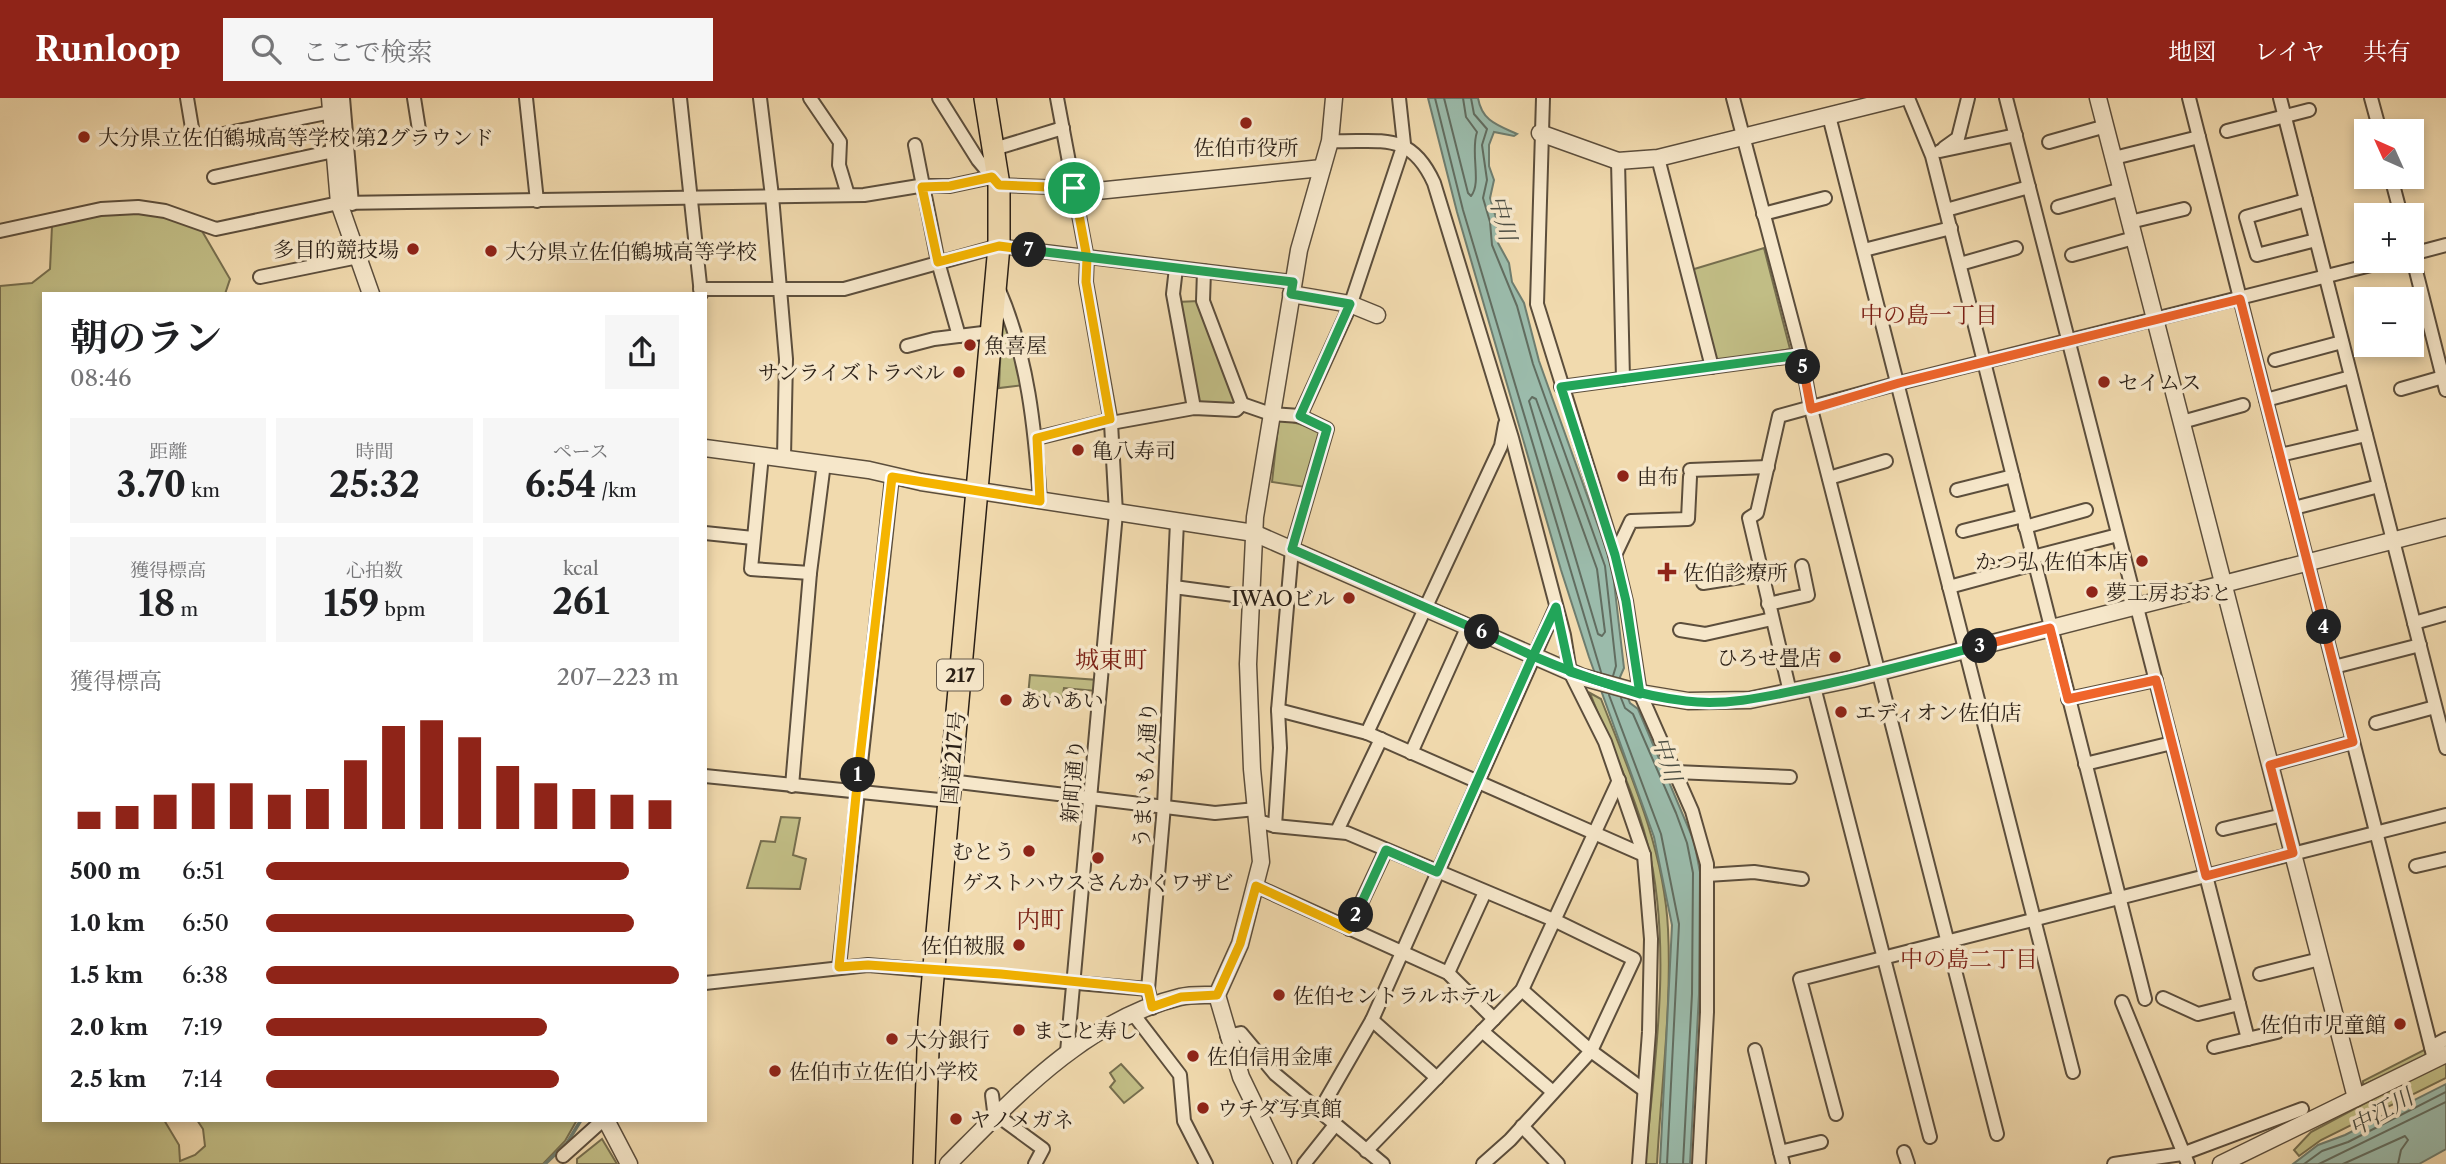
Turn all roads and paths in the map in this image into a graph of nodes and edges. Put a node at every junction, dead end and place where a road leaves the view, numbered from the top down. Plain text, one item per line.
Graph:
1 (187, 98) edge
2 (343, 98) edge
3 (414, 98) edge
4 (527, 98) edge
5 (680, 98) edge
6 (760, 98) edge
7 (810, 98) edge
8 (939, 98) edge
9 (985, 98) edge
10 (1057, 98) edge
11 (1335, 98) edge
12 (1399, 98) edge
13 (1543, 98) edge
14 (1732, 98) edge
15 (1900, 98) edge
16 (1908, 98) edge
17 (1968, 98) edge
18 (2006, 98) edge
19 (2098, 98) edge
20 (2189, 98) edge
21 (2280, 98) edge
22 (2371, 98) edge
23 (331, 105) edge
24 (2309, 110) dead end
25 (1829, 116) junction
26 (2284, 117) junction
27 (2377, 119) edge
28 (2106, 126) junction
29 (1063, 128) junction
30 (2227, 131) dead end
31 (1540, 133) junction
32 (2016, 135) junction
33 (420, 136) dead end
34 (2199, 137) junction
35 (1743, 139) junction
36 (1329, 141) junction
37 (2049, 142) dead end
38 (1405, 144) junction
39 (915, 145) dead end
40 (994, 149) junction
41 (334, 151) junction
42 (1936, 153) junction
43 (1658, 158) junction
44 (2114, 158) junction
45 (1618, 161) junction
46 (1322, 168) junction
47 (214, 177) dead end
48 (996, 181) junction
49 (922, 187) junction
50 (2029, 187) junction
51 (1074, 188) junction
52 (2122, 189) junction
53 (848, 195) junction
54 (772, 196) junction
55 (691, 197) junction
56 (1825, 198) dead end
57 (2306, 200) junction
58 (537, 201) junction
59 (345, 204) junction
60 (2058, 207) dead end
61 (2184, 209) dead end
62 (1946, 210) junction
63 (1763, 214) junction
64 (1951, 228) junction
65 (2132, 230) junction
66 (0, 231) edge
67 (2316, 240) junction
68 (999, 246) junction
69 (2446, 246) edge
70 (2016, 248) dead end
71 (1864, 250) junction
72 (2424, 252) edge
73 (2072, 255) dead end
74 (358, 257) junction
75 (1087, 258) junction
76 (938, 262) junction
77 (1960, 264) junction
78 (1176, 268) junction
79 (2354, 270) edge
80 (1204, 271) junction
81 (2416, 273) edge
82 (260, 277) dead end
83 (2325, 277) junction
84 (996, 282) junction
85 (780, 288) junction
86 (1292, 288) junction
87 (701, 291) edge
88 (370, 292) edge
89 (2240, 299) junction
90 (1350, 304) junction
91 (1377, 315) dead end
92 (2156, 320) junction
93 (991, 332) junction
94 (959, 336) junction
95 (2069, 342) junction
96 (2342, 342) junction
97 (907, 346) dead end
98 (1801, 355) junction
99 (2275, 360) dead end
100 (1984, 362) junction
101 (1712, 367) junction
102 (2351, 377) junction
103 (1623, 379) junction
104 (1899, 383) junction
105 (2444, 383) edge
106 (1561, 387) junction
107 (2401, 389) dead end
108 (2266, 400) junction
109 (1242, 404) junction
110 (2243, 405) dead end
111 (1194, 408) junction
112 (1811, 409) junction
113 (1271, 414) junction
114 (1300, 416) junction
115 (1506, 420) junction
116 (1110, 421) junction
117 (2182, 422) junction
118 (2366, 435) junction
119 (1037, 438) junction
120 (707, 448) edge
121 (762, 455) junction
122 (2280, 455) junction
123 (783, 457) junction
124 (1886, 461) dead end
125 (824, 463) junction
126 (1768, 467) junction
127 (2012, 476) junction
128 (892, 477) junction
129 (1829, 478) junction
130 (2379, 486) junction
131 (977, 490) junction
132 (1957, 490) dead end
133 (1040, 501) junction
134 (2294, 508) junction
135 (2086, 510) dead end
136 (1116, 513) junction
137 (1177, 522) junction
138 (2024, 522) junction
139 (2446, 527) edge
140 (1963, 531) dead end
141 (707, 533) edge
142 (1254, 533) junction
143 (2118, 535) junction
144 (753, 538) junction
145 (2393, 541) junction
146 (1292, 549) junction
147 (1615, 555) junction
148 (2034, 561) junction
149 (2309, 563) junction
150 (1802, 566) dead end
151 (810, 573) junction
152 (1760, 574) junction
153 (1703, 583) dead end
154 (2224, 584) junction
155 (1174, 587) junction
156 (1949, 587) junction
157 (1249, 597) junction
158 (1768, 604) junction
159 (1425, 606) junction
160 (2137, 606) junction
161 (1556, 607) junction
162 (2446, 614) edge
163 (1772, 619) junction
164 (2414, 623) junction
165 (1468, 626) junction
166 (2050, 628) junction
167 (1680, 630) dead end
168 (2420, 645) junction
169 (1964, 650) junction
170 (1533, 656) junction
171 (2334, 667) junction
172 (1879, 672) junction
173 (1576, 674) junction
174 (2156, 680) junction
175 (1814, 687) junction
176 (1636, 692) junction
177 (1790, 692) junction
178 (2068, 699) junction
179 (1278, 710) junction
180 (2440, 710) edge
181 (2376, 723) dead end
182 (1367, 733) junction
183 (1381, 739) junction
184 (2353, 742) junction
185 (2172, 743) junction
186 (2446, 748) edge
187 (1411, 753) junction
188 (2085, 764) junction
189 (2270, 765) junction
190 (1676, 772) junction
191 (707, 776) edge
192 (1790, 777) dead end
193 (1619, 780) junction
194 (1478, 784) junction
195 (792, 786) junction
196 (950, 791) junction
197 (856, 793) junction
198 (1091, 797) junction
199 (1164, 806) junction
200 (1257, 815) junction
201 (2283, 815) junction
202 (2446, 815) edge
203 (1275, 826) junction
204 (2223, 829) dead end
205 (1337, 831) junction
206 (2376, 832) junction
207 (1594, 833) junction
208 (1386, 850) junction
209 (2293, 853) junction
210 (1644, 855) junction
211 (2446, 859) edge
212 (2416, 866) dead end
213 (1437, 872) junction
214 (1707, 875) junction
215 (2206, 876) junction
216 (1802, 879) dead end
217 (1256, 886) junction
218 (1485, 892) junction
219 (2119, 898) junction
220 (2033, 919) junction
221 (1556, 921) junction
222 (1349, 929) junction
223 (1948, 941) junction
224 (1401, 954) junction
225 (1882, 958) junction
226 (2320, 959) junction
227 (839, 967) junction
228 (934, 969) junction
229 (1448, 973) junction
230 (2260, 974) dead end
231 (1073, 982) junction
232 (707, 983) edge
233 (1148, 989) junction
234 (1522, 990) junction
235 (1217, 995) junction
236 (2163, 998) dead end
237 (2145, 999) dead end
238 (2122, 1002) dead end
239 (2239, 1004) junction
240 (1152, 1007) junction
241 (1134, 1015) junction
242 (1494, 1019) junction
243 (1372, 1020) junction
244 (1482, 1031) junction
245 (2277, 1032) dead end
246 (1227, 1037) junction
247 (2248, 1039) junction
248 (2446, 1039) edge
249 (2214, 1047) dead end
250 (1591, 1051) junction
251 (1755, 1051) dead end
252 (1068, 1052) junction
253 (2437, 1053) edge
254 (2073, 1072) dead end
255 (1437, 1078) junction
256 (1644, 1090) junction
257 (1553, 1093) junction
258 (992, 1095) dead end
259 (2356, 1098) junction
260 (2302, 1109) dead end
261 (1318, 1112) junction
262 (1836, 1114) dead end
263 (997, 1117) junction
264 (602, 1122) edge
265 (605, 1122) edge
266 (1335, 1125) junction
267 (1522, 1126) junction
268 (1997, 1134) dead end
269 (1930, 1138) dead end
270 (1821, 1142) dead end
271 (1366, 1151) junction
272 (563, 1156) dead end
273 (1781, 1158) edge
274 (2187, 1158) edge
275 (629, 1164) edge
276 (923, 1164) edge
277 (948, 1164) edge
278 (1035, 1164) edge
279 (1206, 1164) edge
280 (1283, 1164) edge
281 (1304, 1164) edge
282 (1383, 1164) edge
283 (1483, 1164) edge
284 (1558, 1164) edge
285 (1639, 1164) edge
286 (1699, 1164) edge
287 (2114, 1164) edge
288 (2221, 1164) edge

1 - 23 street
2 - 59 street
3 - 33 street
4 - 58 street
5 - 55 street
6 - 54 street
7 - 53 street
8 - 48 street
9 - 40 highway, 217
10 - 29 street, 新町通り
11 - 36 street
12 - 38 street
13 - 31 street
14 - 35 street
15 - 25 street
16 - 42 street
17 - 42 street
18 - 32 street
19 - 28 street
20 - 34 street
21 - 26 street
22 - 27 street
23 - 41 street
24 - 26 street
25 - 35 street
25 - 71 street
26 - 30 street
26 - 57 street
28 - 37 street
28 - 44 street
29 - 40 street
29 - 51 street, 新町通り
31 - 45 street
31 - 106 street
32 - 42 street
32 - 50 street
34 - 44 street
34 - 89 street
35 - 43 street
35 - 63 street
36 - 38 street
36 - 46 street
38 - 90 street
38 - 115 street
39 - 49 street
40 - 48 highway, 217
41 - 47 street
41 - 59 street
42 - 62 street
43 - 45 street
43 - 101 street
44 - 52 street
45 - 103 street
46 - 51 street
46 - 86 street
48 - 49 street
48 - 51 street
48 - 68 highway, 国道217号 / 217
49 - 53 street
49 - 76 street
50 - 62 street
50 - 95 street
51 - 75 street, 新町通り
52 - 60 street
52 - 65 street
53 - 54 street
54 - 55 street
54 - 85 street
55 - 58 street
55 - 87 street
56 - 63 street
57 - 67 street
57 - 67 street
58 - 59 street
59 - 66 street
59 - 74 street
61 - 65 street
62 - 64 street
63 - 98 street
64 - 71 street
64 - 77 street
65 - 73 street
65 - 92 street
67 - 83 street
68 - 75 street
68 - 76 street
68 - 84 highway, 国道217号 / 217
69 - 72 street
70 - 77 street
71 - 104 street
74 - 82 street
74 - 88 street
75 - 78 street
75 - 116 street, 新町通り
76 - 85 street
76 - 94 street
77 - 100 street
78 - 80 street
78 - 111 street
79 - 83 street
80 - 86 street
80 - 109 street
81 - 105 street
83 - 89 street
83 - 96 street
84 - 93 highway, 国道217号 / 217
84 - 119 street
85 - 87 street
85 - 123 street
86 - 90 street
86 - 113 street
89 - 92 street
89 - 108 street
90 - 91 street
90 - 114 street
92 - 95 street
92 - 117 street
93 - 94 street
93 - 131 highway, 国道217号 / 217
94 - 97 street
95 - 100 street
95 - 143 street
96 - 99 street
96 - 102 street
98 - 101 street
98 - 112 street
100 - 104 street
100 - 127 street
101 - 103 street
102 - 108 street
102 - 118 street
103 - 106 street
104 - 112 street
104 - 156 street
105 - 107 street
106 - 147 street
108 - 122 street
109 - 111 street
109 - 113 street
110 - 117 street
111 - 116 street
112 - 126 street
112 - 129 street
113 - 114 street
113 - 142 street
114 - 146 street
115 - 159 street
115 - 161 street
116 - 119 street
116 - 136 street, 新町通り
117 - 154 street
118 - 122 street
118 - 130 street
119 - 133 street
120 - 121 street
121 - 123 street
121 - 144 street
122 - 134 street
123 - 125 street
124 - 129 street
125 - 128 street
125 - 151 street
126 - 147 street
126 - 152 street
127 - 132 street
127 - 138 street
128 - 131 street
128 - 197 street
129 - 172 street
130 - 134 street
130 - 145 street
131 - 133 street
131 - 196 highway, 国道217号 / 217
133 - 136 street
134 - 149 street
135 - 138 street
136 - 137 street
136 - 198 street, 新町通り
137 - 142 street
137 - 155 street, うまいもん通り
138 - 140 street
138 - 148 street
139 - 145 street
141 - 144 street
142 - 146 street
142 - 157 street
143 - 148 street
143 - 160 street
144 - 151 street
145 - 149 street
145 - 164 street
146 - 159 street
146 - 179 street
147 - 176 street
148 - 156 street
148 - 166 street
149 - 154 street
149 - 171 street
150 - 158 street
151 - 195 street
152 - 153 street
152 - 158 street
154 - 160 street
154 - 189 street
155 - 157 street
155 - 199 street, うまいもん通り
156 - 169 street
157 - 200 street
158 - 163 street
159 - 165 street
159 - 182 street
160 - 166 street
160 - 174 street
161 - 170 street
161 - 173 street
162 - 164 street
163 - 167 street
163 - 177 street
164 - 168 street
165 - 170 street
165 - 187 street
166 - 169 street
166 - 178 street
168 - 171 street
168 - 180 street
169 - 172 street
169 - 220 street
170 - 173 street
170 - 194 street
171 - 184 street
172 - 175 street
172 - 223 street
173 - 176 street
173 - 193 street
174 - 178 street
174 - 185 street
175 - 177 street
175 - 225 street
176 - 177 street
176 - 190 street
178 - 188 street
179 - 182 street
179 - 203 street
180 - 181 street
180 - 186 street
182 - 183 street
183 - 187 street
183 - 205 street
184 - 189 street
184 - 206 street
185 - 188 street
185 - 215 street
187 - 194 street
188 - 219 street
189 - 201 street
190 - 192 street
190 - 214 street
191 - 195 street
193 - 207 street
193 - 210 street
194 - 207 street
194 - 213 street
195 - 197 street
196 - 197 street
196 - 198 street
196 - 228 highway, 国道217号 / 217
197 - 227 street
198 - 199 street
198 - 231 street, 新町通り
199 - 200 street
199 - 233 street, うまいもん通り
200 - 203 street
200 - 217 street
201 - 204 street
201 - 209 street
202 - 206 street
203 - 205 street
205 - 208 street
206 - 209 street
206 - 253 street
207 - 210 street
207 - 221 street
208 - 213 street
208 - 222 street
209 - 215 street
209 - 226 street
210 - 256 street
211 - 212 street
213 - 218 street
213 - 224 street
214 - 216 street
214 - 286 street
215 - 219 street
215 - 239 street
217 - 222 street
217 - 235 street
218 - 221 street
218 - 229 street
219 - 220 street
219 - 237 street
220 - 223 street
220 - 254 street
221 - 234 street
221 - 250 street
222 - 224 street
223 - 225 street
223 - 268 street
224 - 229 street
224 - 243 street
225 - 262 street
225 - 269 street
226 - 230 street
226 - 259 street
227 - 228 street
227 - 232 street
228 - 231 street
228 - 276 highway, 国道217号 / 217
229 - 242 street
231 - 233 street
231 - 252 street, 新町通り
233 - 240 street, うまいもん通り
234 - 242 street
234 - 250 street
235 - 240 street
235 - 246 street
236 - 239 street
238 - 274 street
239 - 247 street
240 - 241 street
241 - 252 street
241 - 279 street
242 - 244 street
243 - 255 street
243 - 261 street
244 - 255 street
244 - 257 street
245 - 247 street
246 - 261 street
246 - 280 street
247 - 249 street
248 - 253 street
250 - 256 street
250 - 257 street
251 - 273 street
252 - 263 street
253 - 259 street
255 - 271 street
256 - 285 street
257 - 267 street
258 - 263 street
259 - 288 street
260 - 274 street
261 - 266 street
263 - 277 street
263 - 278 street
264 - 272 street
265 - 275 street
266 - 271 street
266 - 281 street
267 - 283 street
267 - 284 street
270 - 273 street
271 - 282 street
274 - 287 street

